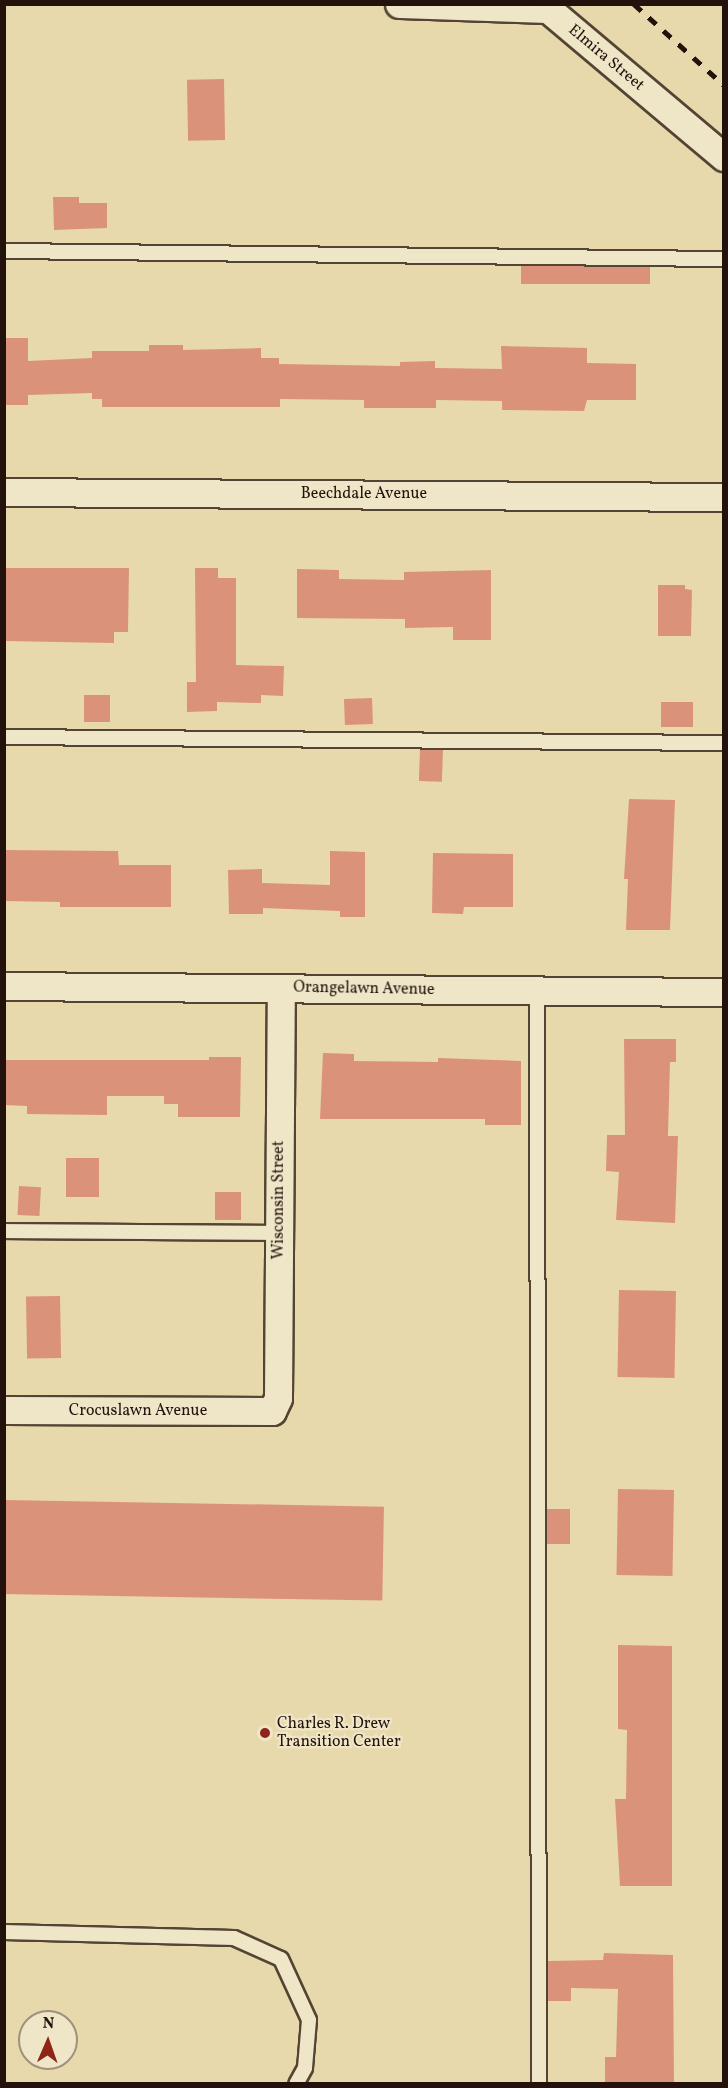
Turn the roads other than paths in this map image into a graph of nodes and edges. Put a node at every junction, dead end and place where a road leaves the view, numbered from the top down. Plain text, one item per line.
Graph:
1 (399, 4) edge
2 (723, 157) edge
3 (4, 252) edge
4 (723, 259) edge
5 (4, 492) edge
6 (723, 497) edge
7 (4, 737) edge
8 (723, 743) edge
9 (4, 986) edge
10 (281, 988) junction
11 (537, 990) junction
12 (723, 992) edge
13 (4, 1231) edge
14 (278, 1233) junction
15 (4, 1410) edge
16 (272, 1411) joint
17 (4, 1932) edge
18 (296, 2084) edge
19 (539, 2084) edge

1 - 2 street, Elmira Street
3 - 4 lane
5 - 6 street, Beechdale Avenue
7 - 8 lane
9 - 10 street, Orangelawn Avenue
10 - 11 street, Orangelawn Avenue
10 - 14 street, Wisconsin Street
11 - 12 street, Orangelawn Avenue
11 - 19 lane
13 - 14 lane
14 - 16 street, Wisconsin Street
15 - 16 street, Crocuslawn Avenue
17 - 18 lane

